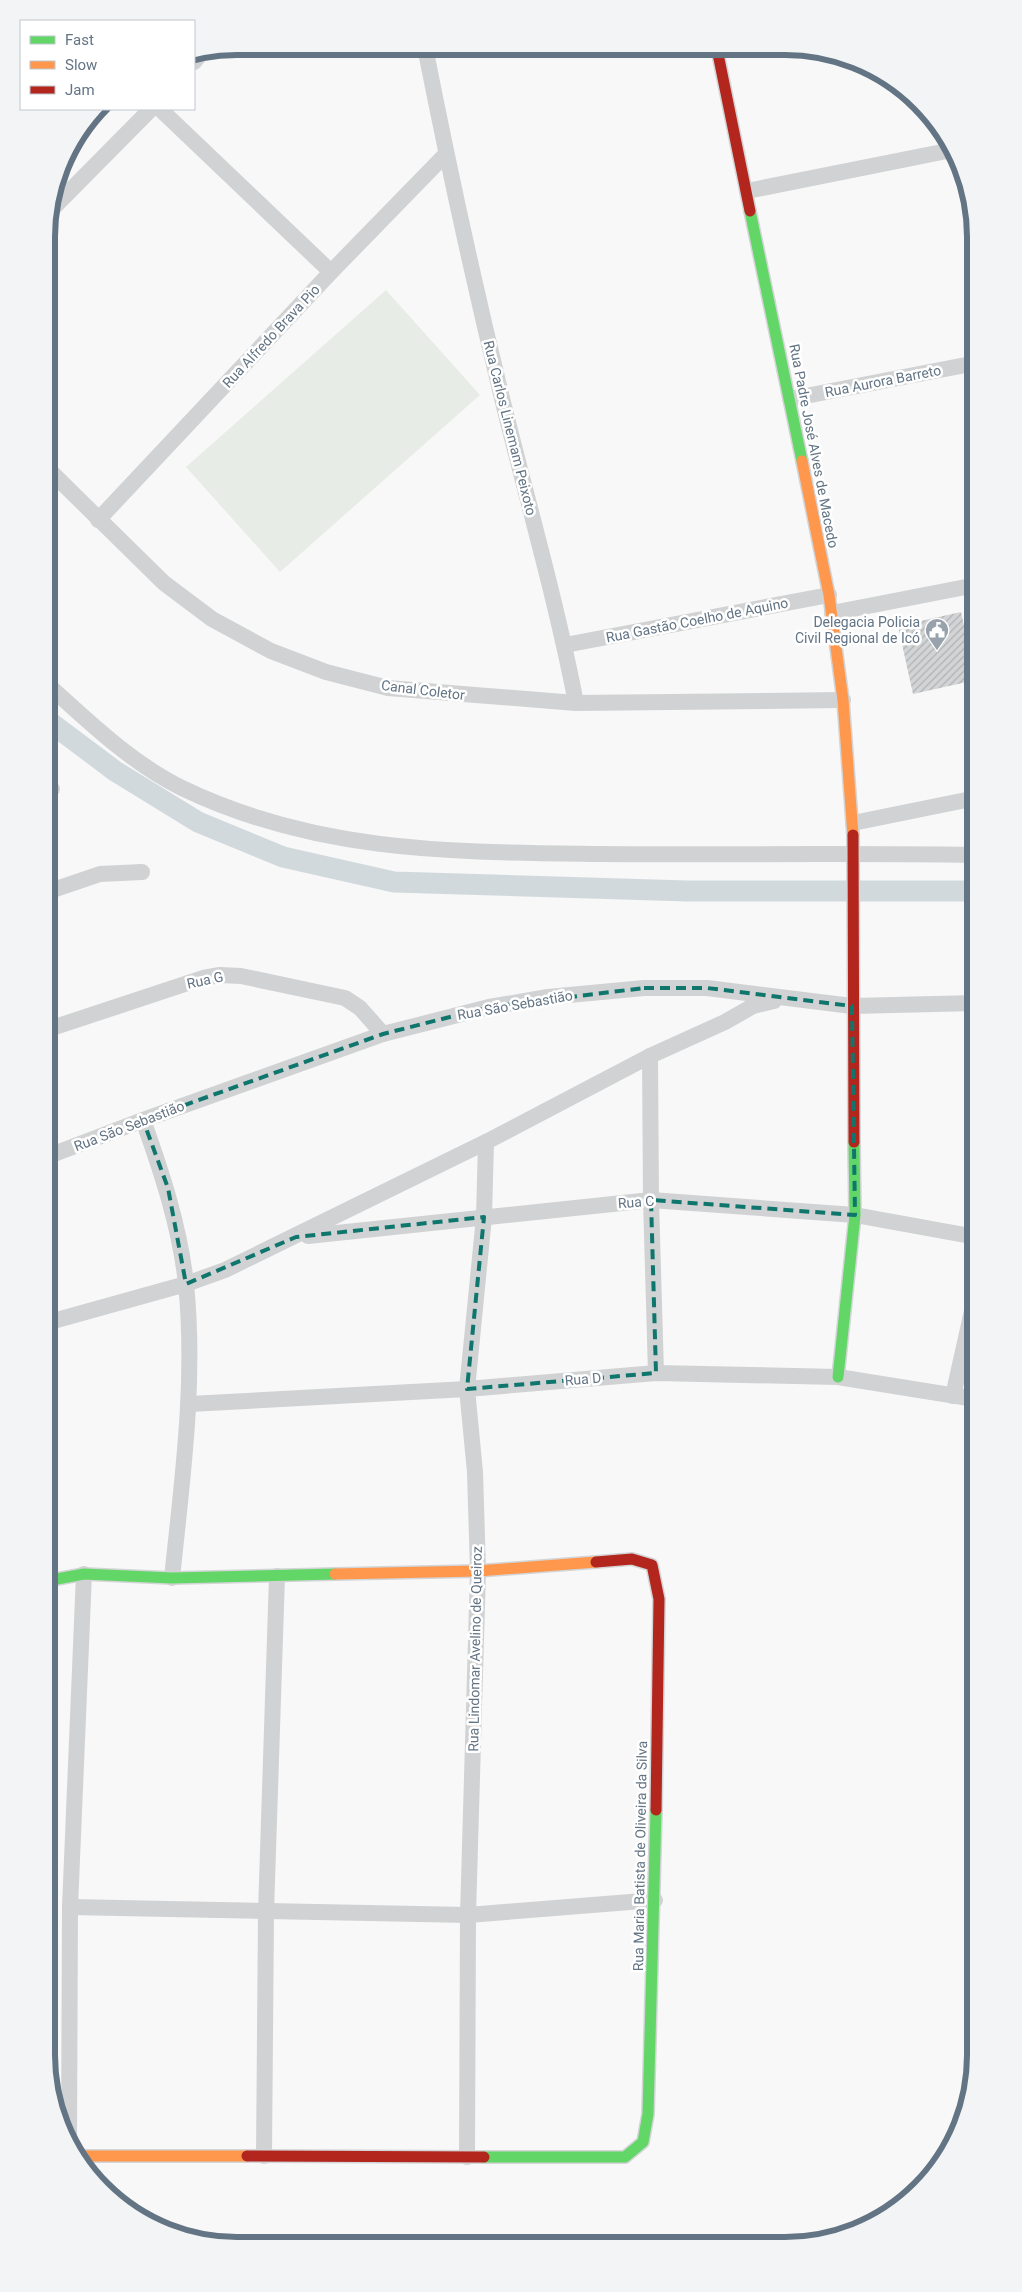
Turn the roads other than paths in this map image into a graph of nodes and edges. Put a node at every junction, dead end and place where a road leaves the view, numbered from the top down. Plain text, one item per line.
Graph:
1 (427, 55) edge
2 (717, 55) edge
3 (150, 110) edge
4 (161, 110) edge
5 (945, 151) edge
6 (446, 154) junction
7 (746, 192) junction
8 (59, 201) edge
9 (331, 272) junction
10 (967, 365) edge
11 (790, 399) junction
12 (55, 476) edge
13 (98, 520) junction
14 (967, 587) edge
15 (829, 594) junction
16 (832, 613) junction
17 (565, 645) junction
18 (55, 691) edge
19 (843, 700) junction
20 (576, 703) junction
21 (967, 800) edge
22 (853, 823) junction
23 (854, 853) junction
24 (967, 855) edge
25 (142, 872) dead end
26 (55, 889) edge
27 (786, 998) junction
28 (967, 1004) edge
29 (852, 1006) junction
30 (55, 1027) edge
31 (383, 1034) junction
32 (650, 1056) junction
33 (143, 1120) junction
34 (486, 1142) junction
35 (55, 1154) edge
36 (651, 1200) junction
37 (855, 1215) junction
38 (484, 1217) junction
39 (967, 1235) edge
40 (296, 1237) junction
41 (186, 1284) junction
42 (55, 1320) edge
43 (967, 1333) edge
44 (656, 1373) junction
45 (838, 1377) junction
46 (467, 1389) junction
47 (953, 1396) junction
48 (967, 1398) edge
49 (190, 1404) junction
50 (478, 1571) junction
51 (84, 1574) junction
52 (277, 1576) junction
53 (172, 1578) junction
54 (55, 1579) edge
55 (655, 1900) junction
56 (70, 1907) junction
57 (266, 1912) junction
58 (468, 1915) junction
59 (68, 2122) edge
60 (86, 2156) edge
61 (264, 2156) junction
62 (467, 2157) junction

1 - 6 street, Rua Carlos Linemam Peixoto
2 - 7 street, Rua Padre José Alves de Macedo
3 - 8 street
4 - 9 street
5 - 7 street
6 - 9 street, Rua Alfredo Brava Pio
6 - 17 street, Rua Carlos Linemam Peixoto
7 - 11 street, Rua Padre José Alves de Macedo
9 - 13 street, Rua Alfredo Brava Pio
10 - 11 street, Rua Aurora Barreto
11 - 15 street, Rua Padre José Alves de Macedo
12 - 13 street, Canal Coletor
13 - 20 street, Canal Coletor
14 - 16 street
15 - 16 street, Rua Padre José Alves de Macedo
15 - 17 street, Rua Gastão Coelho de Aquino
16 - 19 street, Rua Padre José Alves de Macedo
17 - 20 street, Rua Carlos Linemam Peixoto
18 - 23 street
19 - 20 street, Canal Coletor
19 - 22 street, Rua Padre José Alves de Macedo
21 - 22 street
22 - 23 street, Rua Padre José Alves de Macedo
23 - 24 street
23 - 29 street, Rua Padre José Alves de Macedo
25 - 26 street
27 - 29 street, Rua São Sebastião
27 - 31 street, Rua São Sebastião
27 - 32 street
28 - 29 street, Rua São Sebastião
29 - 37 street, Rua Padre José Alves de Macedo
30 - 31 street, Rua G
31 - 33 street, Rua São Sebastião
32 - 34 street
32 - 36 street
33 - 35 street, Rua São Sebastião
33 - 41 street
34 - 38 street, Rua Lindomar Avelino de Queiroz
34 - 40 street
36 - 37 street, Rua C
36 - 38 street, Rua C
36 - 44 street
37 - 39 street, Rua C
37 - 45 street, Rua Padre José Alves de Macedo
38 - 40 street, Rua C
38 - 46 street, Rua Lindomar Avelino de Queiroz
40 - 41 street
41 - 42 street
41 - 49 street
43 - 47 street
44 - 45 street, Rua D
44 - 46 street, Rua D
45 - 47 street, Rua D
46 - 49 street, Rua D
46 - 50 street, Rua Lindomar Avelino de Queiroz
47 - 48 street, Rua D
49 - 53 street
50 - 52 street
50 - 55 street, Rua Maria Batista de Oliveira da Silva
50 - 58 street, Rua Lindomar Avelino de Queiroz
51 - 53 street
51 - 54 street
51 - 56 street
52 - 53 street
52 - 57 street
55 - 58 street
55 - 62 street, Rua Maria Batista de Oliveira da Silva
56 - 57 street
56 - 59 street
57 - 58 street
57 - 61 street
58 - 62 street, Rua Lindomar Avelino de Queiroz
60 - 61 street, Rua Maria Batista de Oliveira da Silva
61 - 62 street, Rua Maria Batista de Oliveira da Silva

